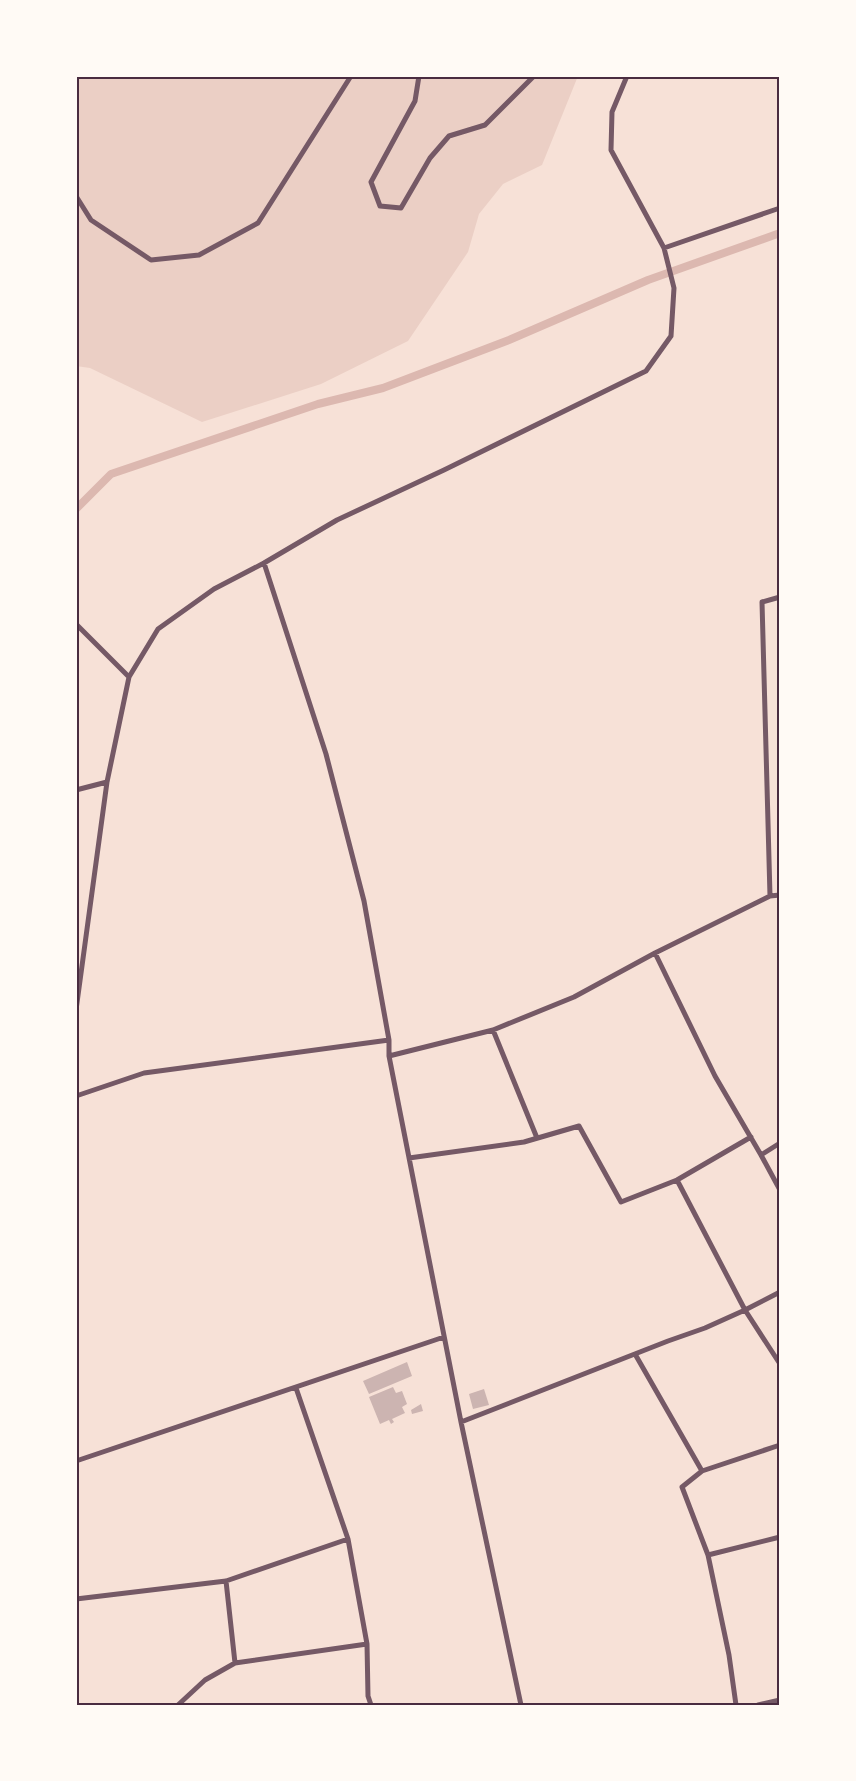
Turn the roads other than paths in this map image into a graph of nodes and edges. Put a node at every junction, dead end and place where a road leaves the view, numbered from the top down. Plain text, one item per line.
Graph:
1 (351, 76) edge
2 (419, 76) edge
3 (534, 76) edge
4 (627, 76) edge
5 (76, 196) edge
6 (780, 208) edge
7 (664, 248) junction
8 (264, 563) junction
9 (780, 597) edge
10 (76, 624) edge
11 (129, 677) junction
12 (108, 782) junction
13 (76, 790) edge
14 (780, 895) edge
15 (770, 896) junction
16 (655, 953) junction
17 (76, 1010) edge
18 (493, 1030) junction
19 (389, 1040) junction
20 (389, 1056) junction
21 (76, 1096) edge
22 (751, 1137) junction
23 (537, 1138) junction
24 (780, 1143) edge
25 (761, 1155) junction
26 (409, 1158) junction
27 (677, 1180) junction
28 (780, 1190) edge
29 (780, 1292) edge
30 (745, 1310) junction
31 (444, 1337) junction
32 (636, 1354) junction
33 (780, 1364) edge
34 (296, 1388) junction
35 (461, 1422) junction
36 (780, 1445) edge
37 (76, 1461) edge
38 (702, 1472) junction
39 (780, 1537) edge
40 (348, 1539) junction
41 (708, 1555) junction
42 (226, 1581) junction
43 (76, 1599) edge
44 (367, 1644) junction
45 (235, 1663) junction
46 (780, 1700) edge
47 (178, 1705) edge
48 (371, 1705) edge
49 (521, 1705) edge
50 (736, 1705) edge
51 (758, 1705) edge

1 - 5 street
2 - 3 street
4 - 7 street
6 - 7 street
7 - 8 street
8 - 11 street
8 - 19 street
9 - 15 street
10 - 11 street
11 - 12 street
12 - 13 street
12 - 17 street
14 - 15 street
15 - 16 street
16 - 18 street
16 - 22 street
18 - 20 street
18 - 23 street
19 - 20 street
19 - 21 street
20 - 26 street
22 - 25 street
22 - 27 street
23 - 26 street
23 - 27 street
24 - 25 street
25 - 28 street
26 - 31 street
27 - 30 street
29 - 30 street
30 - 32 street
30 - 33 street
31 - 34 street
31 - 35 street
32 - 35 street
32 - 38 street
34 - 37 street
34 - 40 street
35 - 49 street
36 - 38 street
38 - 41 street
39 - 41 street
40 - 42 street
40 - 44 street
41 - 50 street
42 - 43 street
42 - 45 street
44 - 45 street
44 - 48 street
45 - 47 street
46 - 51 street

